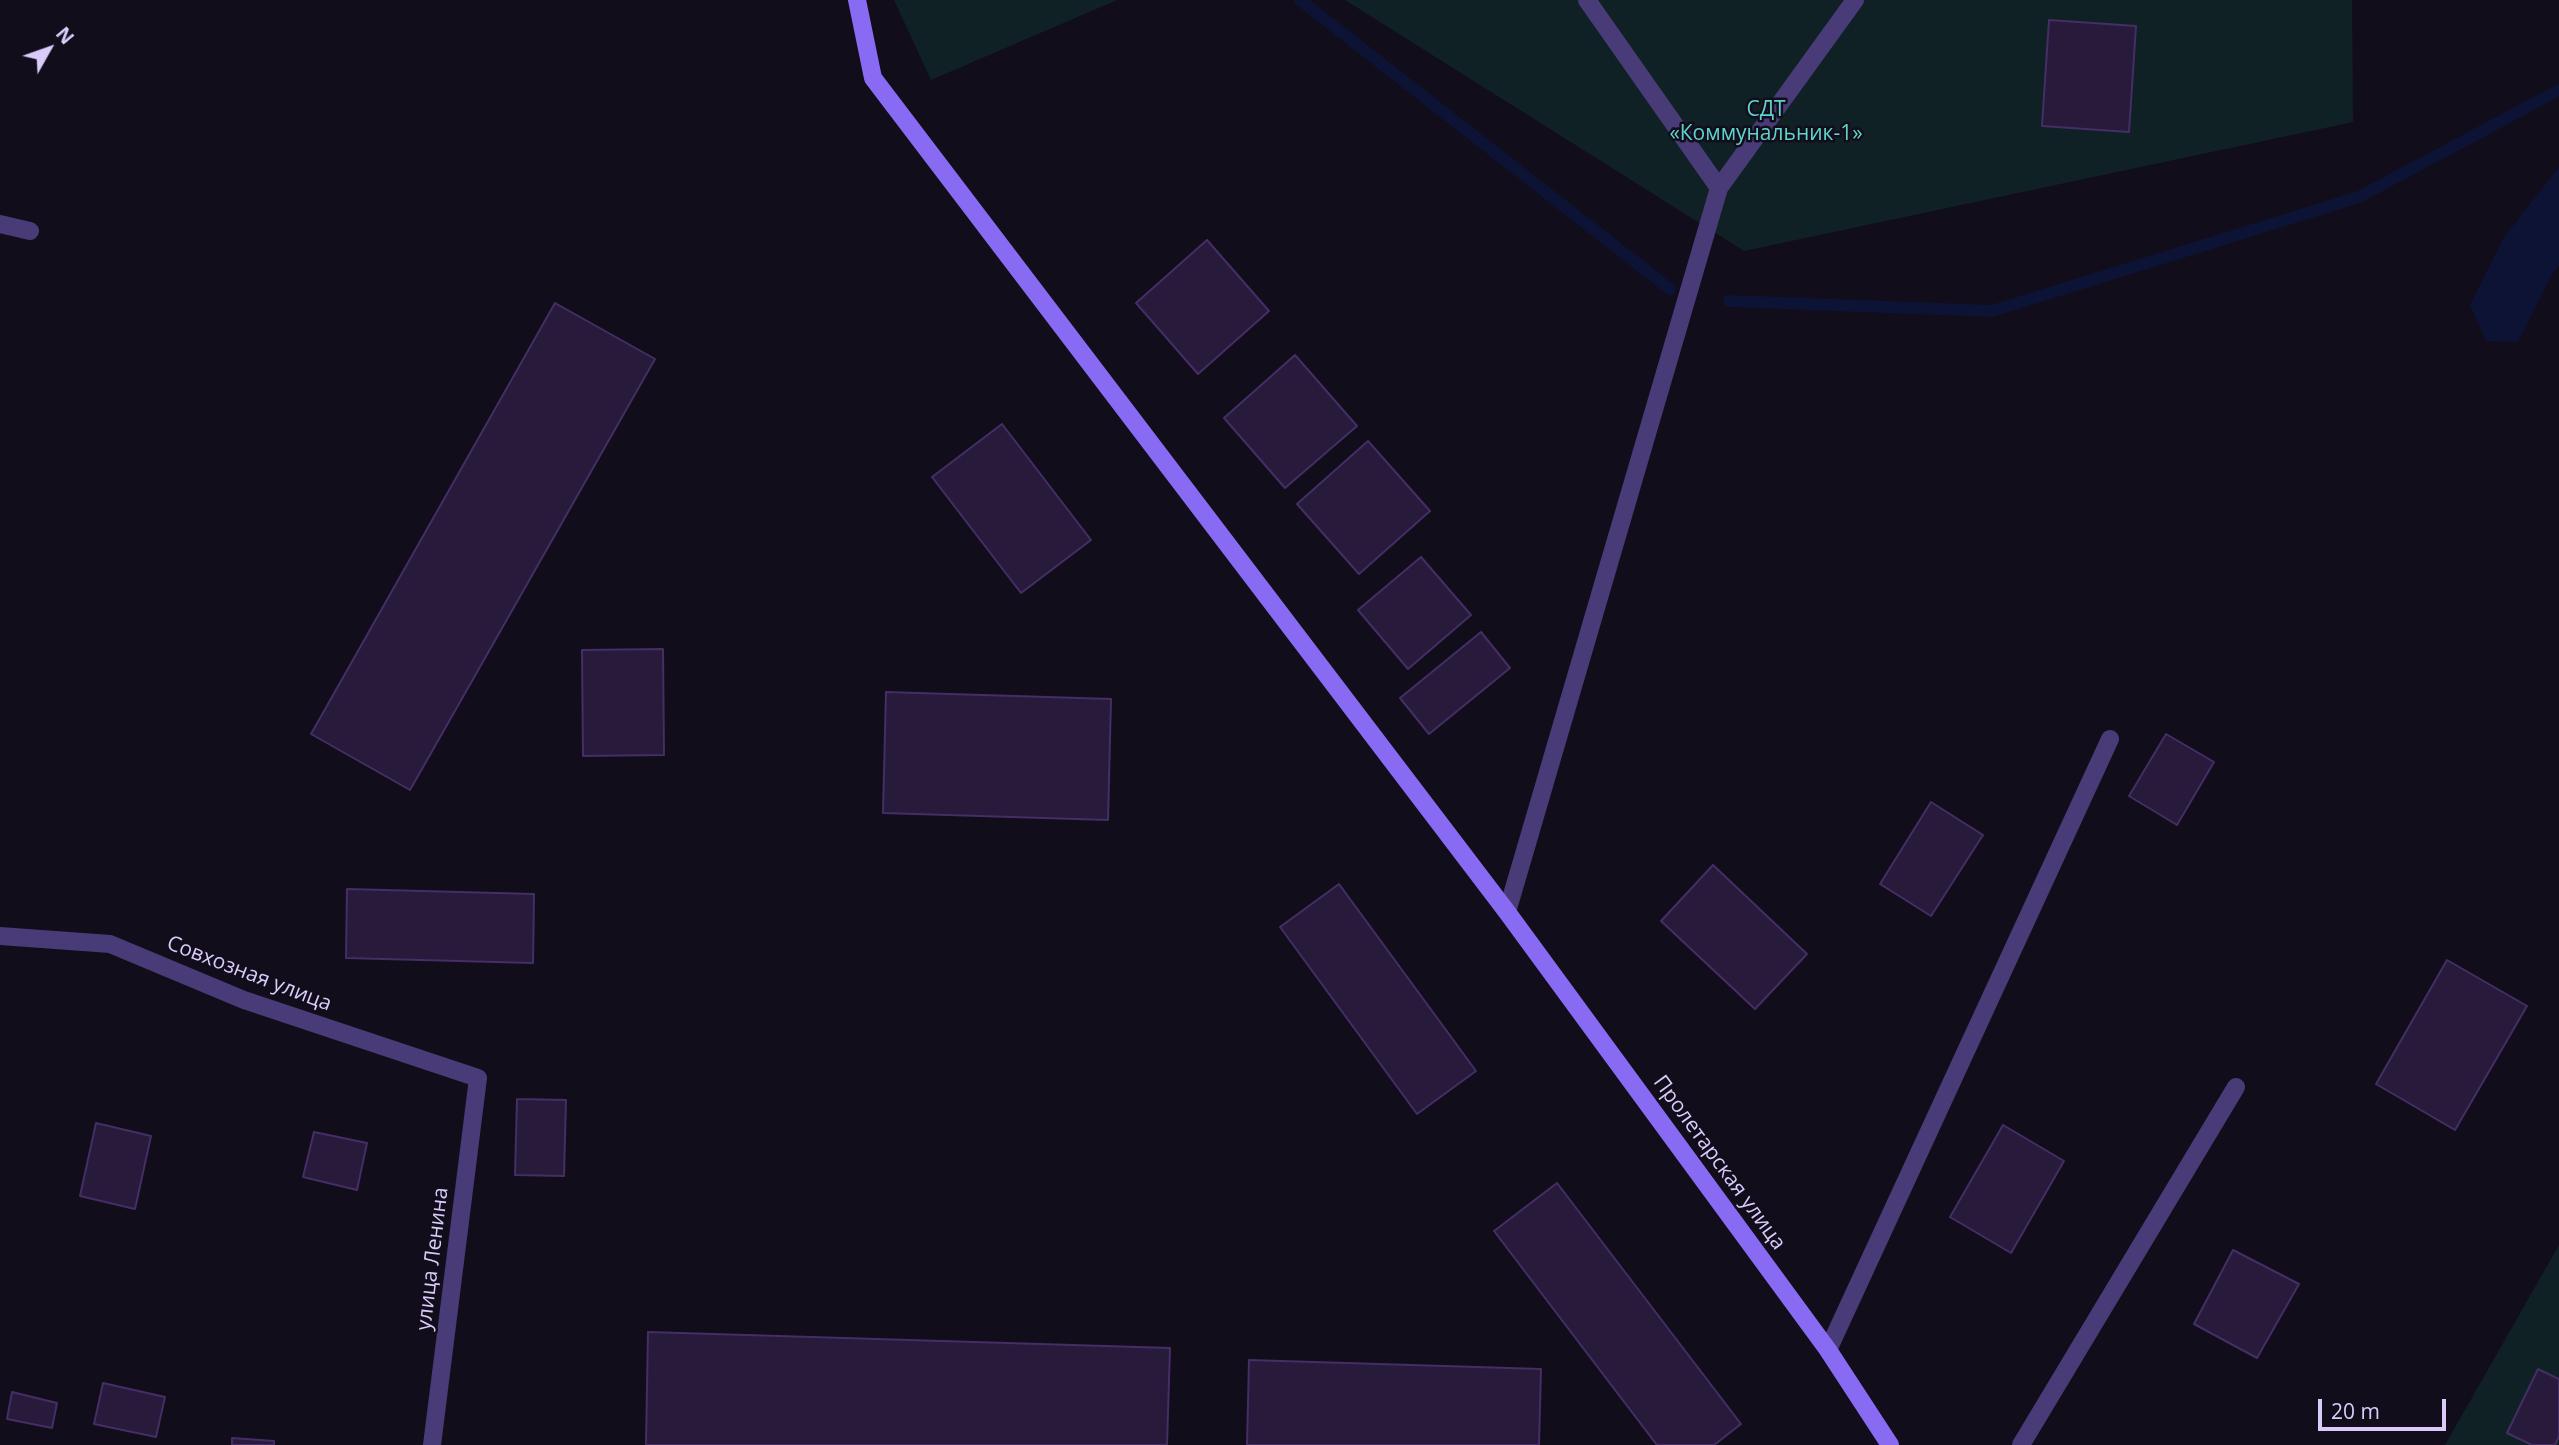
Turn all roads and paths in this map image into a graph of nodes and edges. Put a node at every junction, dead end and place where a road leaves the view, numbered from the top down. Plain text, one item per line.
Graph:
1 (857, 0) edge
2 (1587, 0) edge
3 (1855, 0) edge
4 (1719, 188) junction
5 (0, 224) edge
6 (30, 231) dead end
7 (2110, 739) dead end
8 (1507, 912) junction
9 (0, 936) edge
10 (478, 1078) joint
11 (2236, 1087) dead end
12 (1828, 1350) junction
13 (432, 1445) edge
14 (1890, 1445) edge
15 (2021, 1445) edge

1 - 8 street, Пролетарская улица
2 - 4 street
3 - 4 street
4 - 8 street
5 - 6 street
7 - 12 street
8 - 12 street, Пролетарская улица
9 - 10 street, Совхозная улица
10 - 13 street, улица Ленина
11 - 15 street
12 - 14 street, Пролетарская улица

